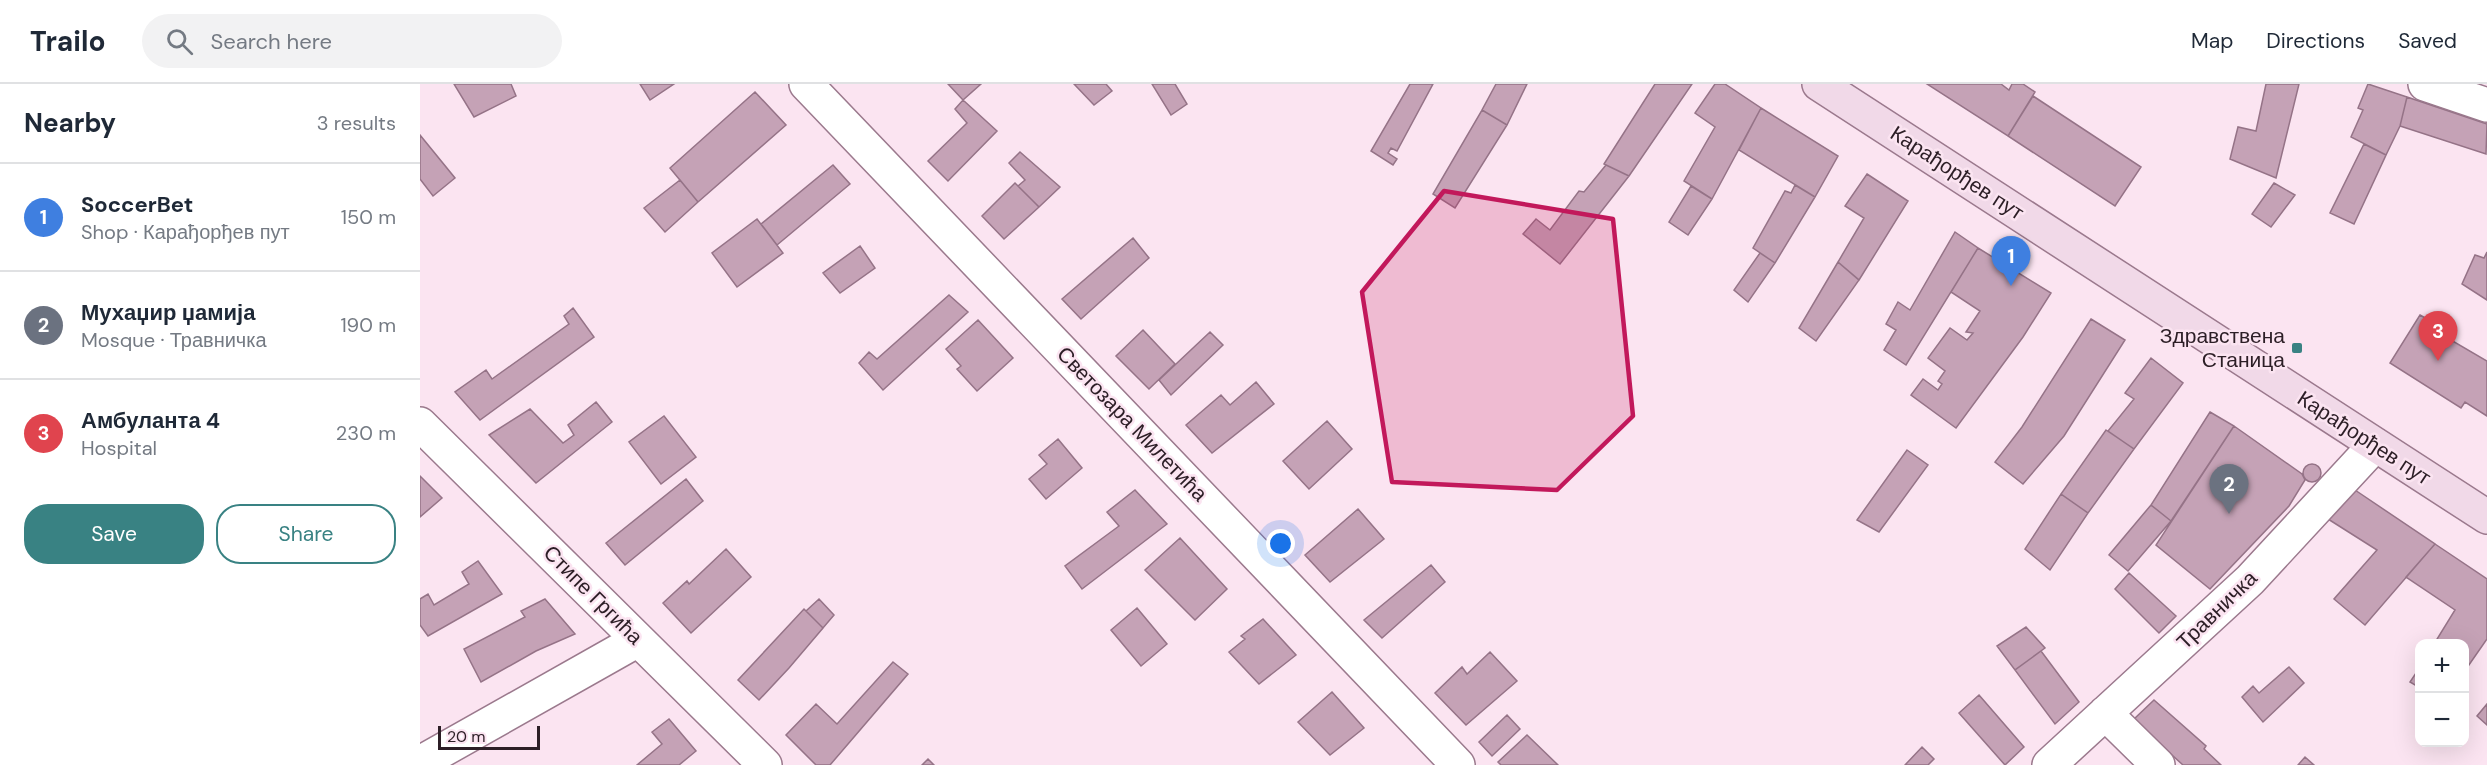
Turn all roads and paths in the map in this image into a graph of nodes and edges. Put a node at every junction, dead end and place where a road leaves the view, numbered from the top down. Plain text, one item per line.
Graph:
1 (806, 84) edge
2 (1819, 84) edge
3 (2425, 84) edge
4 (2487, 105) edge
5 (420, 424) edge
6 (2375, 445) junction
7 (2487, 517) edge
8 (638, 640) junction
9 (2105, 714) junction
10 (420, 763) edge
11 (765, 765) edge
12 (1458, 765) edge
13 (2049, 765) edge
14 (2158, 765) edge

1 - 12 street, Светозара Милетића
2 - 6 main road, Карађорђев пут
3 - 4 street
5 - 8 street, Стипе Гргића
6 - 7 main road, Карађорђев пут
6 - 9 street, Травничка
8 - 10 street
8 - 11 street, Стипе Гргића
9 - 13 street, Травничка
9 - 14 street

